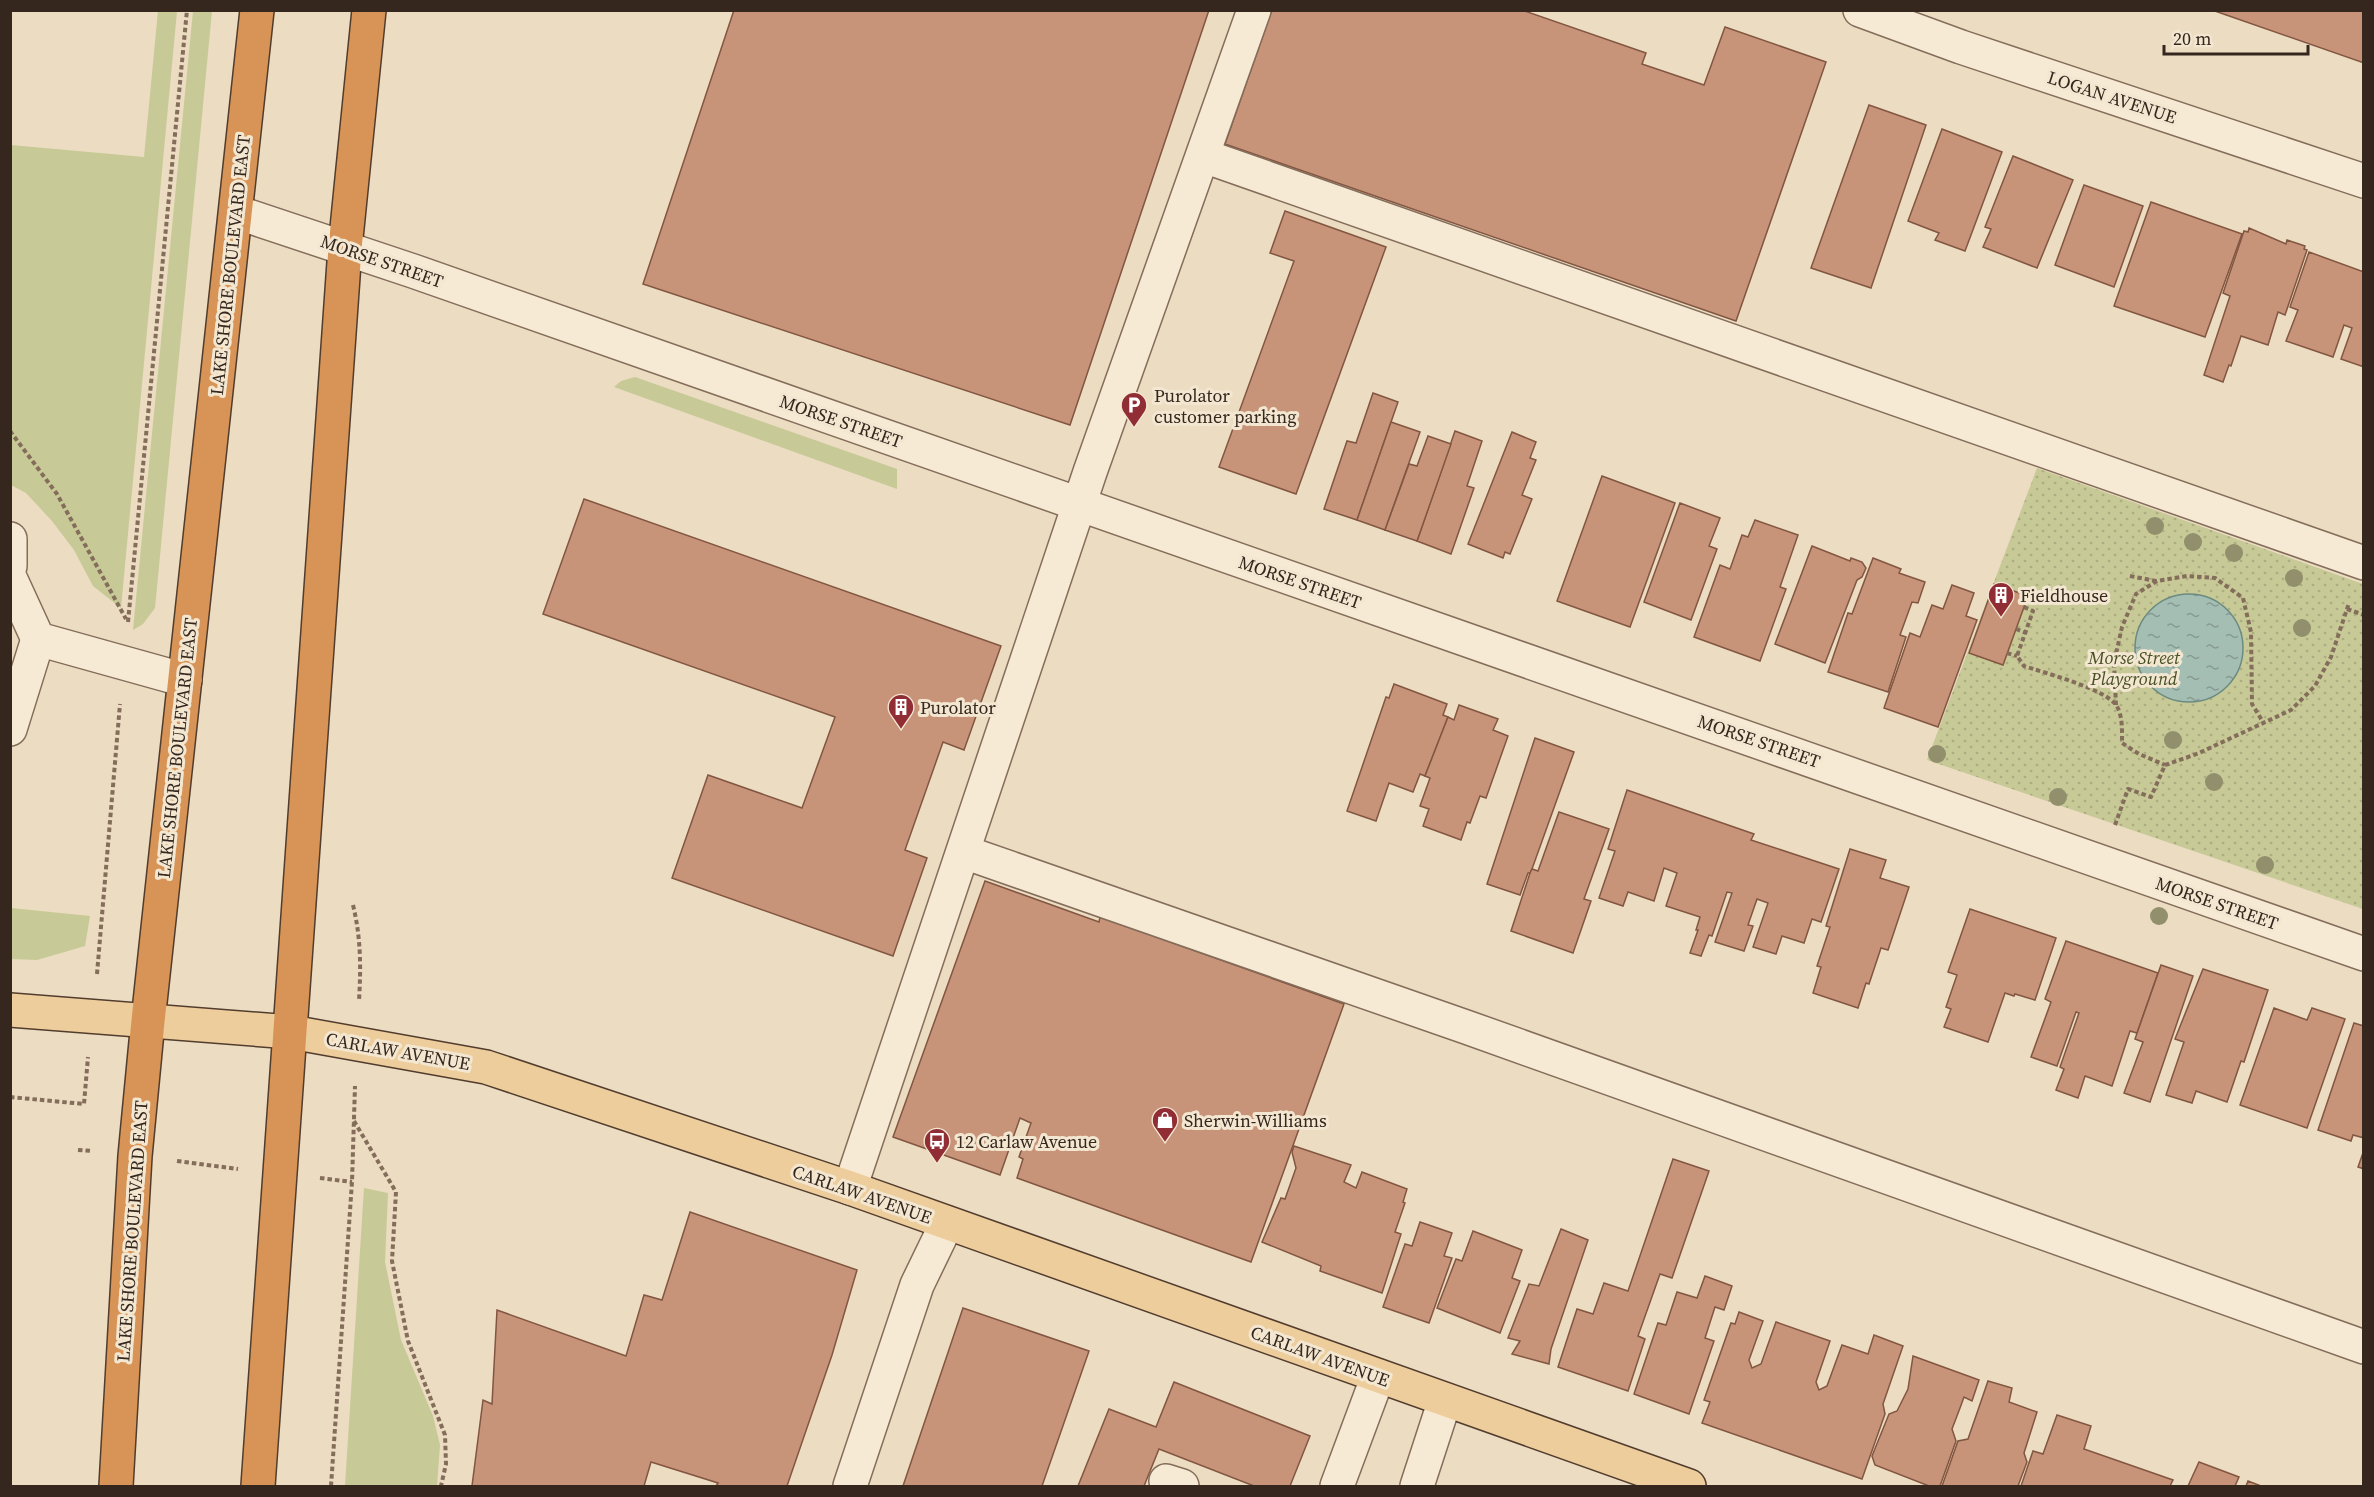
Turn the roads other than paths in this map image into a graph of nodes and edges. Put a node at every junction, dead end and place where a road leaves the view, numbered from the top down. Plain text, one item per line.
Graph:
1 (257, 10) edge
2 (369, 10) edge
3 (1254, 10) edge
4 (1860, 10) edge
5 (1204, 156) junction
6 (2364, 181) edge
7 (236, 212) junction
8 (345, 248) junction
9 (1080, 504) junction
10 (10, 539) edge
11 (2364, 563) edge
12 (10, 566) edge
13 (10, 578) edge
14 (38, 639) junction
15 (185, 680) junction
16 (10, 729) edge
17 (964, 852) junction
18 (2364, 954) edge
19 (10, 1010) edge
20 (148, 1021) junction
21 (291, 1032) junction
22 (850, 1188) junction
23 (947, 1223) junction
24 (2364, 1347) edge
25 (1378, 1376) junction
26 (1445, 1400) junction
27 (116, 1486) edge
28 (258, 1486) edge
29 (850, 1486) edge
30 (1337, 1486) edge
31 (1417, 1486) edge
32 (1689, 1486) edge

1 - 7 highway, LAKE SHORE BOULEVARD EAST
2 - 8 highway
3 - 5 street
4 - 6 street, LOGAN AVENUE
5 - 9 street
5 - 11 street
7 - 8 street, MORSE STREET
7 - 15 highway, LAKE SHORE BOULEVARD EAST
8 - 9 street, MORSE STREET
8 - 21 highway
9 - 17 street
9 - 18 street, MORSE STREET
10 - 12 street
13 - 14 street
14 - 15 street
14 - 16 street
15 - 20 highway, LAKE SHORE BOULEVARD EAST
17 - 22 street
17 - 24 street
19 - 20 main road, CARLAW AVENUE
20 - 21 main road, CARLAW AVENUE
20 - 27 highway, LAKE SHORE BOULEVARD EAST
21 - 22 main road, CARLAW AVENUE
21 - 28 highway
22 - 23 main road, CARLAW AVENUE
23 - 25 main road, CARLAW AVENUE
23 - 29 street
25 - 26 main road, CARLAW AVENUE
25 - 30 street
26 - 31 street
26 - 32 main road, CARLAW AVENUE

